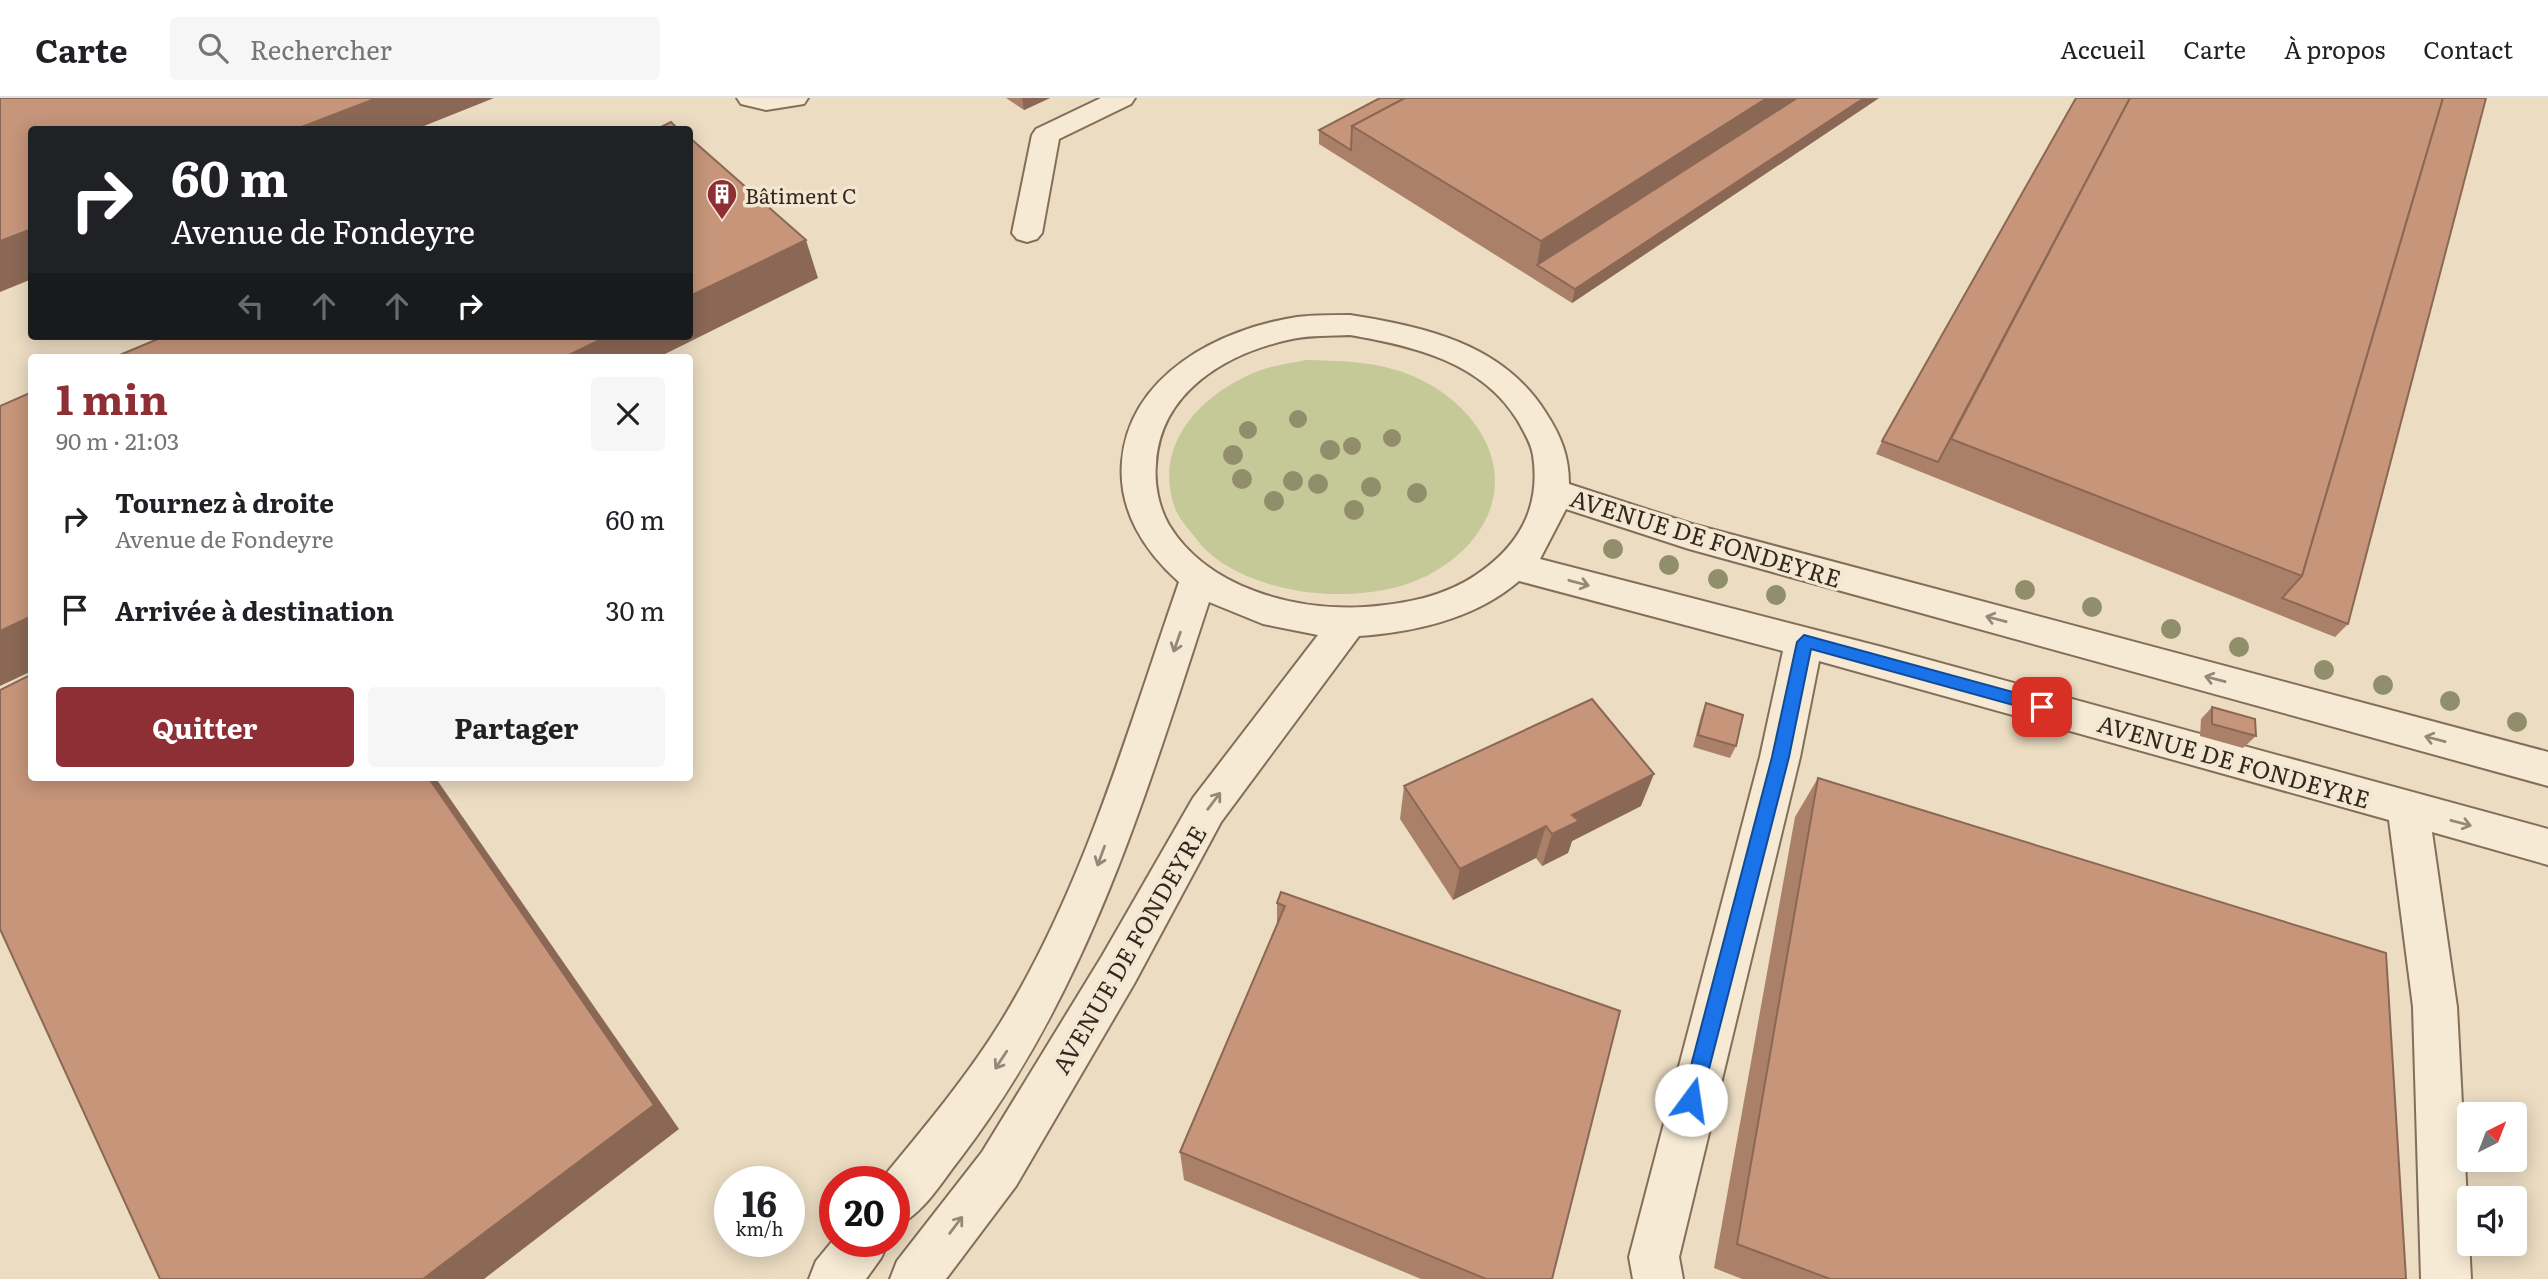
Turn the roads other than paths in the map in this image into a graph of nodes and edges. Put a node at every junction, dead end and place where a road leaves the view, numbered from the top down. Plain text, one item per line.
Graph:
1 (750, 98) edge
2 (795, 98) edge
3 (1122, 98) edge
4 (1027, 233) dead end
5 (1552, 491) junction
6 (1513, 566) junction
7 (1199, 577) junction
8 (1348, 623) junction
9 (1804, 642) junction
10 (2548, 769) edge
11 (2408, 809) junction
12 (2548, 847) edge
13 (910, 1183) edge
14 (851, 1257) edge
15 (834, 1279) edge
16 (915, 1279) edge
17 (1658, 1279) edge
18 (2446, 1279) edge

1 - 2 street
3 - 4 street
5 - 6 street, AVENUE DE FONDEYRE
5 - 7 street, AVENUE DE FONDEYRE
10 -> 5 street, AVENUE DE FONDEYRE
6 - 8 street, AVENUE DE FONDEYRE
6 -> 9 street, AVENUE DE FONDEYRE
7 - 8 street, AVENUE DE FONDEYRE
7 -> 13 street
16 -> 8 street, AVENUE DE FONDEYRE
9 - 11 street, AVENUE DE FONDEYRE
9 - 17 street
11 -> 12 street, AVENUE DE FONDEYRE
11 - 18 street
14 - 15 street

